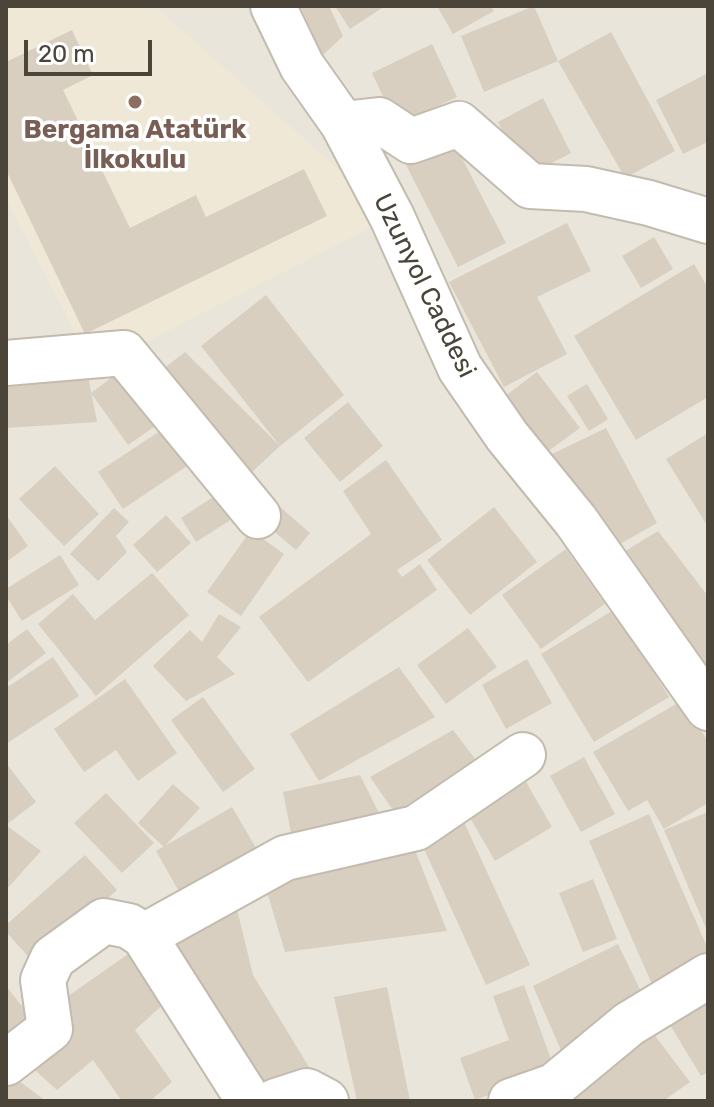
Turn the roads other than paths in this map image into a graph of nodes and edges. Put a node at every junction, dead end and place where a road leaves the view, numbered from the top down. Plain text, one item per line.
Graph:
1 (273, 6) edge
2 (343, 124) junction
3 (708, 221) edge
4 (6, 363) edge
5 (258, 516) dead end
6 (708, 708) edge
7 (523, 755) dead end
8 (144, 936) junction
9 (708, 976) edge
10 (6, 1063) edge
11 (558, 1094) edge
12 (249, 1101) edge
13 (276, 1101) edge
14 (326, 1101) edge
15 (511, 1101) edge

1 - 2 street, Uzunyol Caddesi
2 - 3 street
2 - 6 street, Uzunyol Caddesi
4 - 5 street
7 - 8 street
8 - 10 street
8 - 12 street
9 - 11 street
11 - 15 street
13 - 14 street

